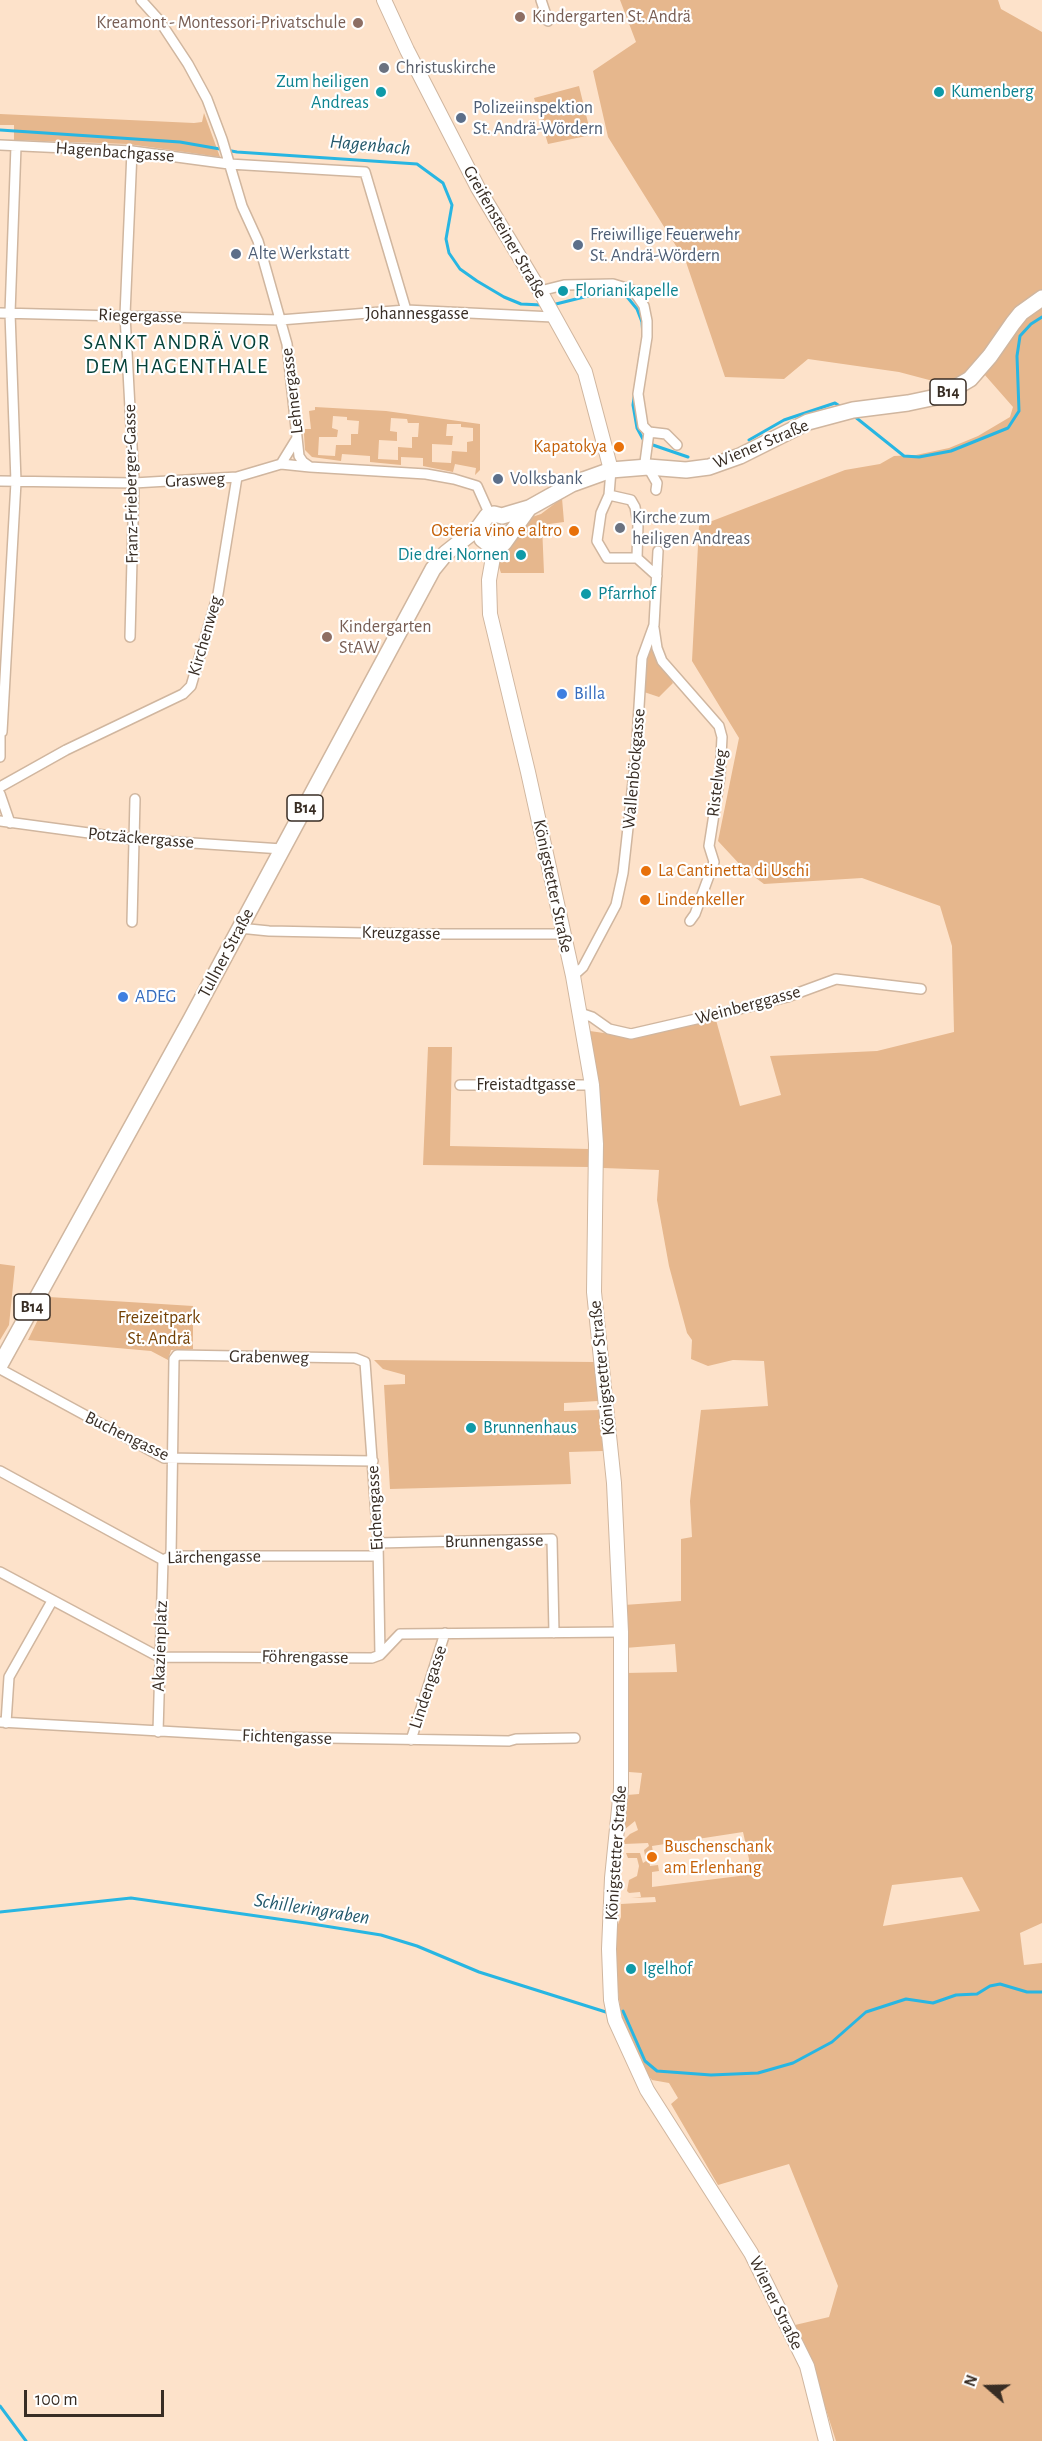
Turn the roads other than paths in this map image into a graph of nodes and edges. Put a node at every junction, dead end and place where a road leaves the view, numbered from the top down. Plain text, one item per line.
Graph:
1 (141, 0) edge
2 (384, 0) edge
3 (541, 0) edge
4 (548, 21) dead end
5 (0, 145) edge
6 (16, 146) junction
7 (132, 151) junction
8 (228, 161) junction
9 (540, 291) junction
10 (1042, 298) edge
11 (406, 310) junction
12 (5, 313) edge
13 (551, 314) junction
14 (125, 315) junction
15 (280, 320) junction
16 (649, 435) junction
17 (297, 438) junction
18 (677, 445) dead end
19 (281, 464) junction
20 (310, 467) junction
21 (648, 467) junction
22 (611, 470) junction
23 (237, 477) junction
24 (0, 481) edge
25 (16, 482) junction
26 (134, 483) junction
27 (656, 490) dead end
28 (609, 495) junction
29 (529, 508) junction
30 (496, 515) junction
31 (479, 527) junction
32 (511, 531) junction
33 (489, 544) junction
34 (456, 545) junction
35 (658, 551) dead end
36 (637, 558) junction
37 (657, 576) junction
38 (654, 625) junction
39 (130, 637) dead end
40 (1, 732) edge
41 (0, 758) edge
42 (0, 787) edge
43 (0, 794) edge
44 (135, 799) dead end
45 (5, 822) edge
46 (133, 839) junction
47 (282, 849) junction
48 (690, 921) dead end
49 (132, 922) dead end
50 (239, 928) junction
51 (564, 934) junction
52 (573, 976) junction
53 (921, 989) dead end
54 (580, 1012) junction
55 (460, 1085) dead end
56 (592, 1086) junction
57 (174, 1359) joint
58 (365, 1362) joint
59 (0, 1367) edge
60 (172, 1460) junction
61 (373, 1461) junction
62 (0, 1471) edge
63 (378, 1543) junction
64 (378, 1556) junction
65 (167, 1558) junction
66 (0, 1572) edge
67 (52, 1601) junction
68 (621, 1632) junction
69 (446, 1633) junction
70 (554, 1633) junction
71 (380, 1655) junction
72 (159, 1657) junction
73 (4, 1674) edge
74 (3, 1723) edge
75 (158, 1732) junction
76 (575, 1738) dead end
77 (411, 1740) junction
78 (704, 2175) joint
79 (826, 2441) edge

1 - 8 street, Lehnergasse
2 - 9 main road, Greifensteiner Straße
3 - 4 street
5 - 6 street, Hagenbachgasse
6 - 7 street, Hagenbachgasse
6 - 12 street
7 - 8 street, Hagenbachgasse
7 - 14 street, Franz-Frieberger-Gasse
8 - 11 street, Hagenbachgasse
8 - 15 street, Lehnergasse
9 - 13 main road, Greifensteiner Straße
9 - 16 street
10 - 21 main road, Wiener Straße / B14
11 - 13 street, Johannesgasse
11 - 15 street, Johannesgasse
12 - 14 street, Riegergasse
12 - 25 street
13 - 22 main road, Greifensteiner Straße
14 - 15 street, Riegergasse
14 - 26 street, Franz-Frieberger-Gasse
15 - 17 street, Lehnergasse
16 - 18 street
16 - 21 street
17 - 19 street
17 - 20 street, Lehnergasse
19 - 20 street, Grasweg
19 - 23 street, Grasweg
20 - 30 street
21 - 22 main road, Wiener Straße / B14
21 - 27 street
22 - 28 street
22 - 29 main road, B14
23 - 26 street, Grasweg
23 - 42 street, Kirchenweg
24 - 25 street, Grasweg
25 - 26 street, Grasweg
25 - 40 street
26 - 39 street, Franz-Frieberger-Gasse
28 - 36 street
28 - 36 street
29 - 30 main road, B14
29 - 32 main road, B14
30 - 31 main road, B14
30 - 32 main road
31 - 33 main road
31 - 34 main road, Tullner Straße / B14
32 - 33 main road, B14
33 - 34 main road
33 - 51 main road, Königstetter Straße
34 - 47 main road, Tullner Straße / B14
35 - 37 street, Wallenböckgasse
36 - 37 street
37 - 38 street, Wallenböckgasse
38 - 48 street, Ristelweg
38 - 52 street, Wallenböckgasse
40 - 41 street
43 - 45 street
44 - 46 street
45 - 46 street, Potzäckergasse
46 - 47 street, Potzäckergasse
46 - 49 street
47 - 50 main road, Tullner Straße / B14
50 - 51 street, Kreuzgasse
50 - 59 main road, Tullner Straße / B14
51 - 52 main road, Königstetter Straße
52 - 54 main road, Königstetter Straße
53 - 54 street, Weinberggasse
54 - 56 main road, Königstetter Straße
55 - 56 street, Freistadtgasse
56 - 68 main road, Königstetter Straße
57 - 58 street, Grabenweg
57 - 60 street, Akazienplatz
58 - 61 street, Eichengasse
59 - 60 street, Buchengasse
60 - 61 street, Buchengasse
60 - 65 street, Akazienplatz
61 - 63 street, Eichengasse
62 - 65 street, Lärchengasse
63 - 64 street, Eichengasse
63 - 70 street, Brunnengasse
64 - 65 street, Lärchengasse
64 - 71 street, Eichengasse
65 - 72 street, Akazienplatz
66 - 67 street, Föhrengasse
67 - 72 street, Föhrengasse
67 - 73 street
68 - 70 street
68 - 78 main road, Königstetter Straße
69 - 70 street
69 - 71 street
69 - 77 street, Lindengasse
71 - 72 street, Föhrengasse
72 - 75 street, Akazienplatz
73 - 74 street
74 - 75 street, Fichtengasse
75 - 77 street, Fichtengasse
76 - 77 street, Fichtengasse
78 - 79 main road, Wiener Straße

